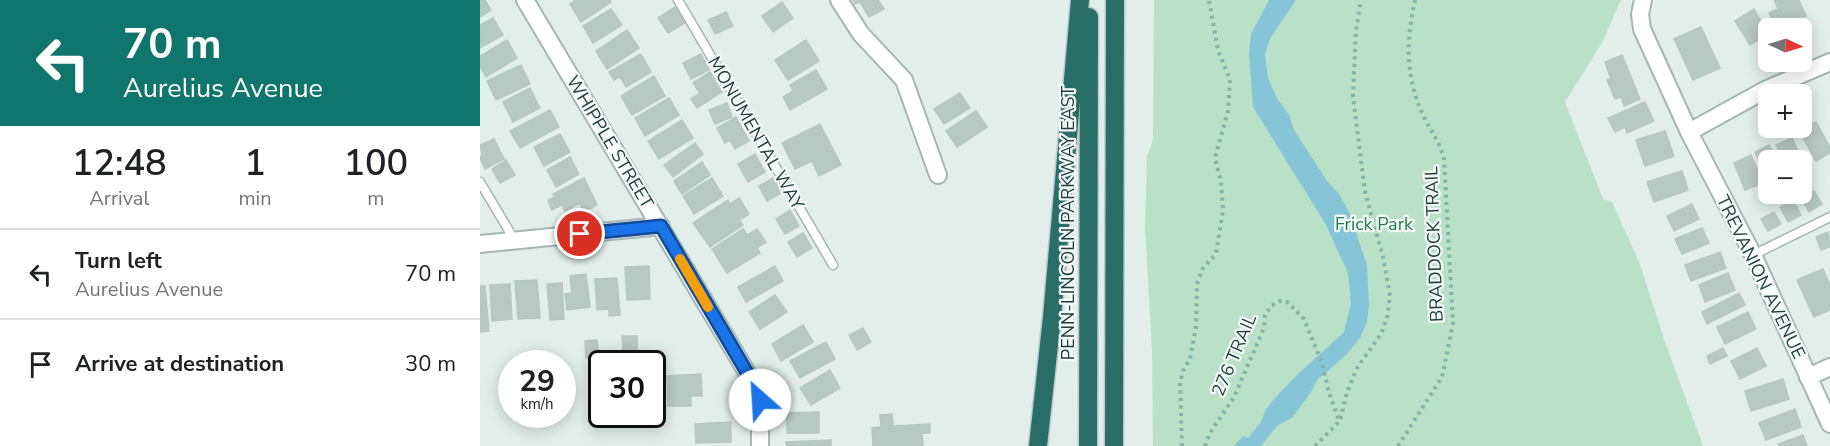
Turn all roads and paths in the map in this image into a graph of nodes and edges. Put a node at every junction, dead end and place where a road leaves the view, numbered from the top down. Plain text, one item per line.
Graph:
1 (525, 0) edge
2 (678, 0) edge
3 (839, 0) edge
4 (1080, 0) edge
5 (1089, 0) edge
6 (1115, 0) edge
7 (1209, 0) edge
8 (1361, 0) edge
9 (1415, 0) edge
10 (1643, 0) edge
11 (1830, 62) edge
12 (1689, 132) junction
13 (938, 175) dead end
14 (480, 182) edge
15 (1830, 217) edge
16 (661, 226) junction
17 (515, 241) junction
18 (480, 244) edge
19 (1753, 255) junction
20 (833, 266) dead end
21 (1830, 367) edge
22 (1808, 377) junction
23 (1041, 405) junction
24 (1340, 421) junction
25 (1830, 424) edge
26 (760, 446) edge
27 (1031, 446) edge
28 (1038, 446) edge
29 (1088, 446) edge
30 (1114, 446) edge
31 (1182, 446) edge
32 (1205, 446) edge
33 (1315, 446) edge
34 (1398, 446) edge

1 - 16 street, WHIPPLE STREET
2 - 20 lane, MONUMENTAL WAY
3 - 13 street
4 - 23 highway
5 - 29 highway, PENN-LINCOLN PARKWAY EAST
6 - 30 highway
7 - 31 path, 276 TRAIL
8 - 24 path
9 - 34 path, BRADDOCK TRAIL
10 - 12 street, TREVANION AVENUE
11 - 12 street
12 - 19 street, TREVANION AVENUE
14 - 17 lane
15 - 19 lane
16 - 17 street
16 - 26 street, WHIPPLE STREET
17 - 18 street
19 - 22 street, TREVANION AVENUE
21 - 22 street
22 - 25 street, TREVANION AVENUE
23 - 27 highway
23 - 28 highway
24 - 32 path, 276 TRAIL
24 - 33 path

